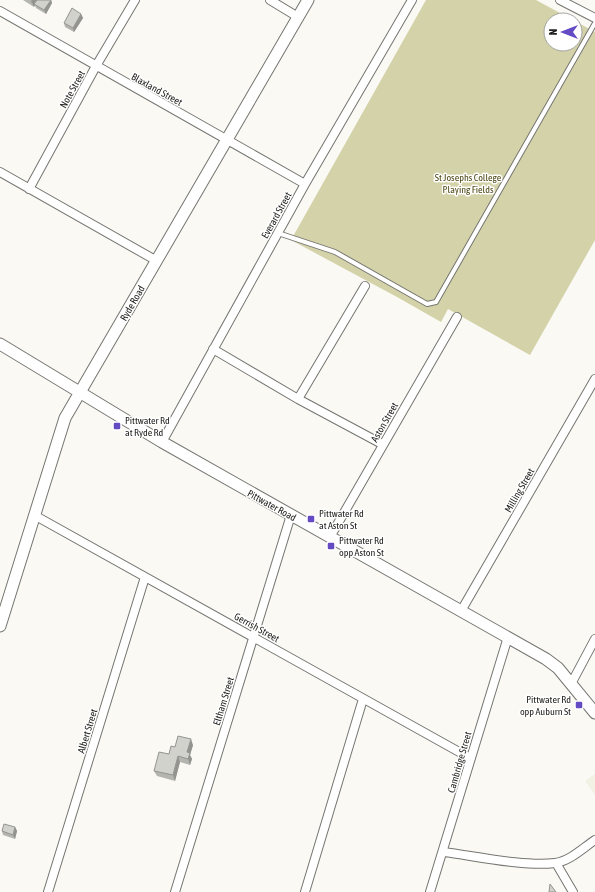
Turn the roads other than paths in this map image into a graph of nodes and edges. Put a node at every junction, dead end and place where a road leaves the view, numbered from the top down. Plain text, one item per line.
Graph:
1 (135, 0) edge
2 (270, 0) edge
3 (308, 0) edge
4 (412, 0) edge
5 (560, 0) edge
6 (0, 10) edge
7 (298, 17) junction
8 (595, 18) edge
9 (595, 23) edge
10 (96, 66) junction
11 (226, 139) junction
12 (0, 172) edge
13 (304, 184) junction
14 (29, 189) junction
15 (278, 233) junction
16 (157, 261) junction
17 (365, 286) dead end
18 (457, 317) dead end
19 (0, 344) edge
20 (213, 349) junction
21 (595, 379) edge
22 (80, 391) junction
23 (298, 398) junction
24 (162, 442) junction
25 (382, 444) junction
26 (34, 515) junction
27 (291, 515) junction
28 (330, 538) junction
29 (145, 577) junction
30 (461, 611) junction
31 (0, 625) edge
32 (254, 636) junction
33 (508, 637) junction
34 (595, 639) edge
35 (595, 647) edge
36 (585, 656) junction
37 (571, 684) junction
38 (363, 699) junction
39 (595, 713) edge
40 (470, 758) junction
41 (595, 840) edge
42 (444, 852) junction
43 (556, 863) junction
44 (48, 892) edge
45 (175, 892) edge
46 (305, 892) edge
47 (430, 892) edge
48 (573, 892) edge

1 - 10 street, Note Street
2 - 7 street
3 - 7 main road, Ryde Road
4 - 13 street, Everard Street
5 - 8 street
6 - 10 street, Blaxland Street
7 - 11 main road, Ryde Road
9 - 15 lane
10 - 11 street, Blaxland Street
10 - 14 street, Note Street
11 - 13 street, Blaxland Street
11 - 16 main road, Ryde Road
12 - 14 street
13 - 15 street, Everard Street
14 - 16 street
15 - 20 street, Everard Street
16 - 22 main road, Ryde Road
17 - 23 street
18 - 25 street, Aston Street
19 - 22 main road, Pittwater Road
20 - 23 street
20 - 24 street, Everard Street
21 - 30 street, Milling Street
22 - 24 main road, Pittwater Road
22 - 26 main road, Ryde Road
23 - 25 street
24 - 27 main road, Pittwater Road
25 - 28 street, Aston Street
26 - 29 street, Gerrish Street
26 - 31 main road, Ryde Road
27 - 28 main road, Pittwater Road
27 - 32 street, Eltham Street
28 - 30 main road, Pittwater Road
29 - 32 street, Gerrish Street
29 - 44 street, Albert Street
30 - 33 main road, Pittwater Road
32 - 38 street, Gerrish Street
32 - 45 street, Eltham Street
33 - 37 main road, Pittwater Road
33 - 40 street, Cambridge Street
34 - 36 street
35 - 36 street
36 - 37 street
37 - 39 main road, Pittwater Road
38 - 40 street, Gerrish Street
38 - 46 street
40 - 42 street, Cambridge Street
41 - 43 street
42 - 43 street
42 - 47 street, Cambridge Street
43 - 48 street

